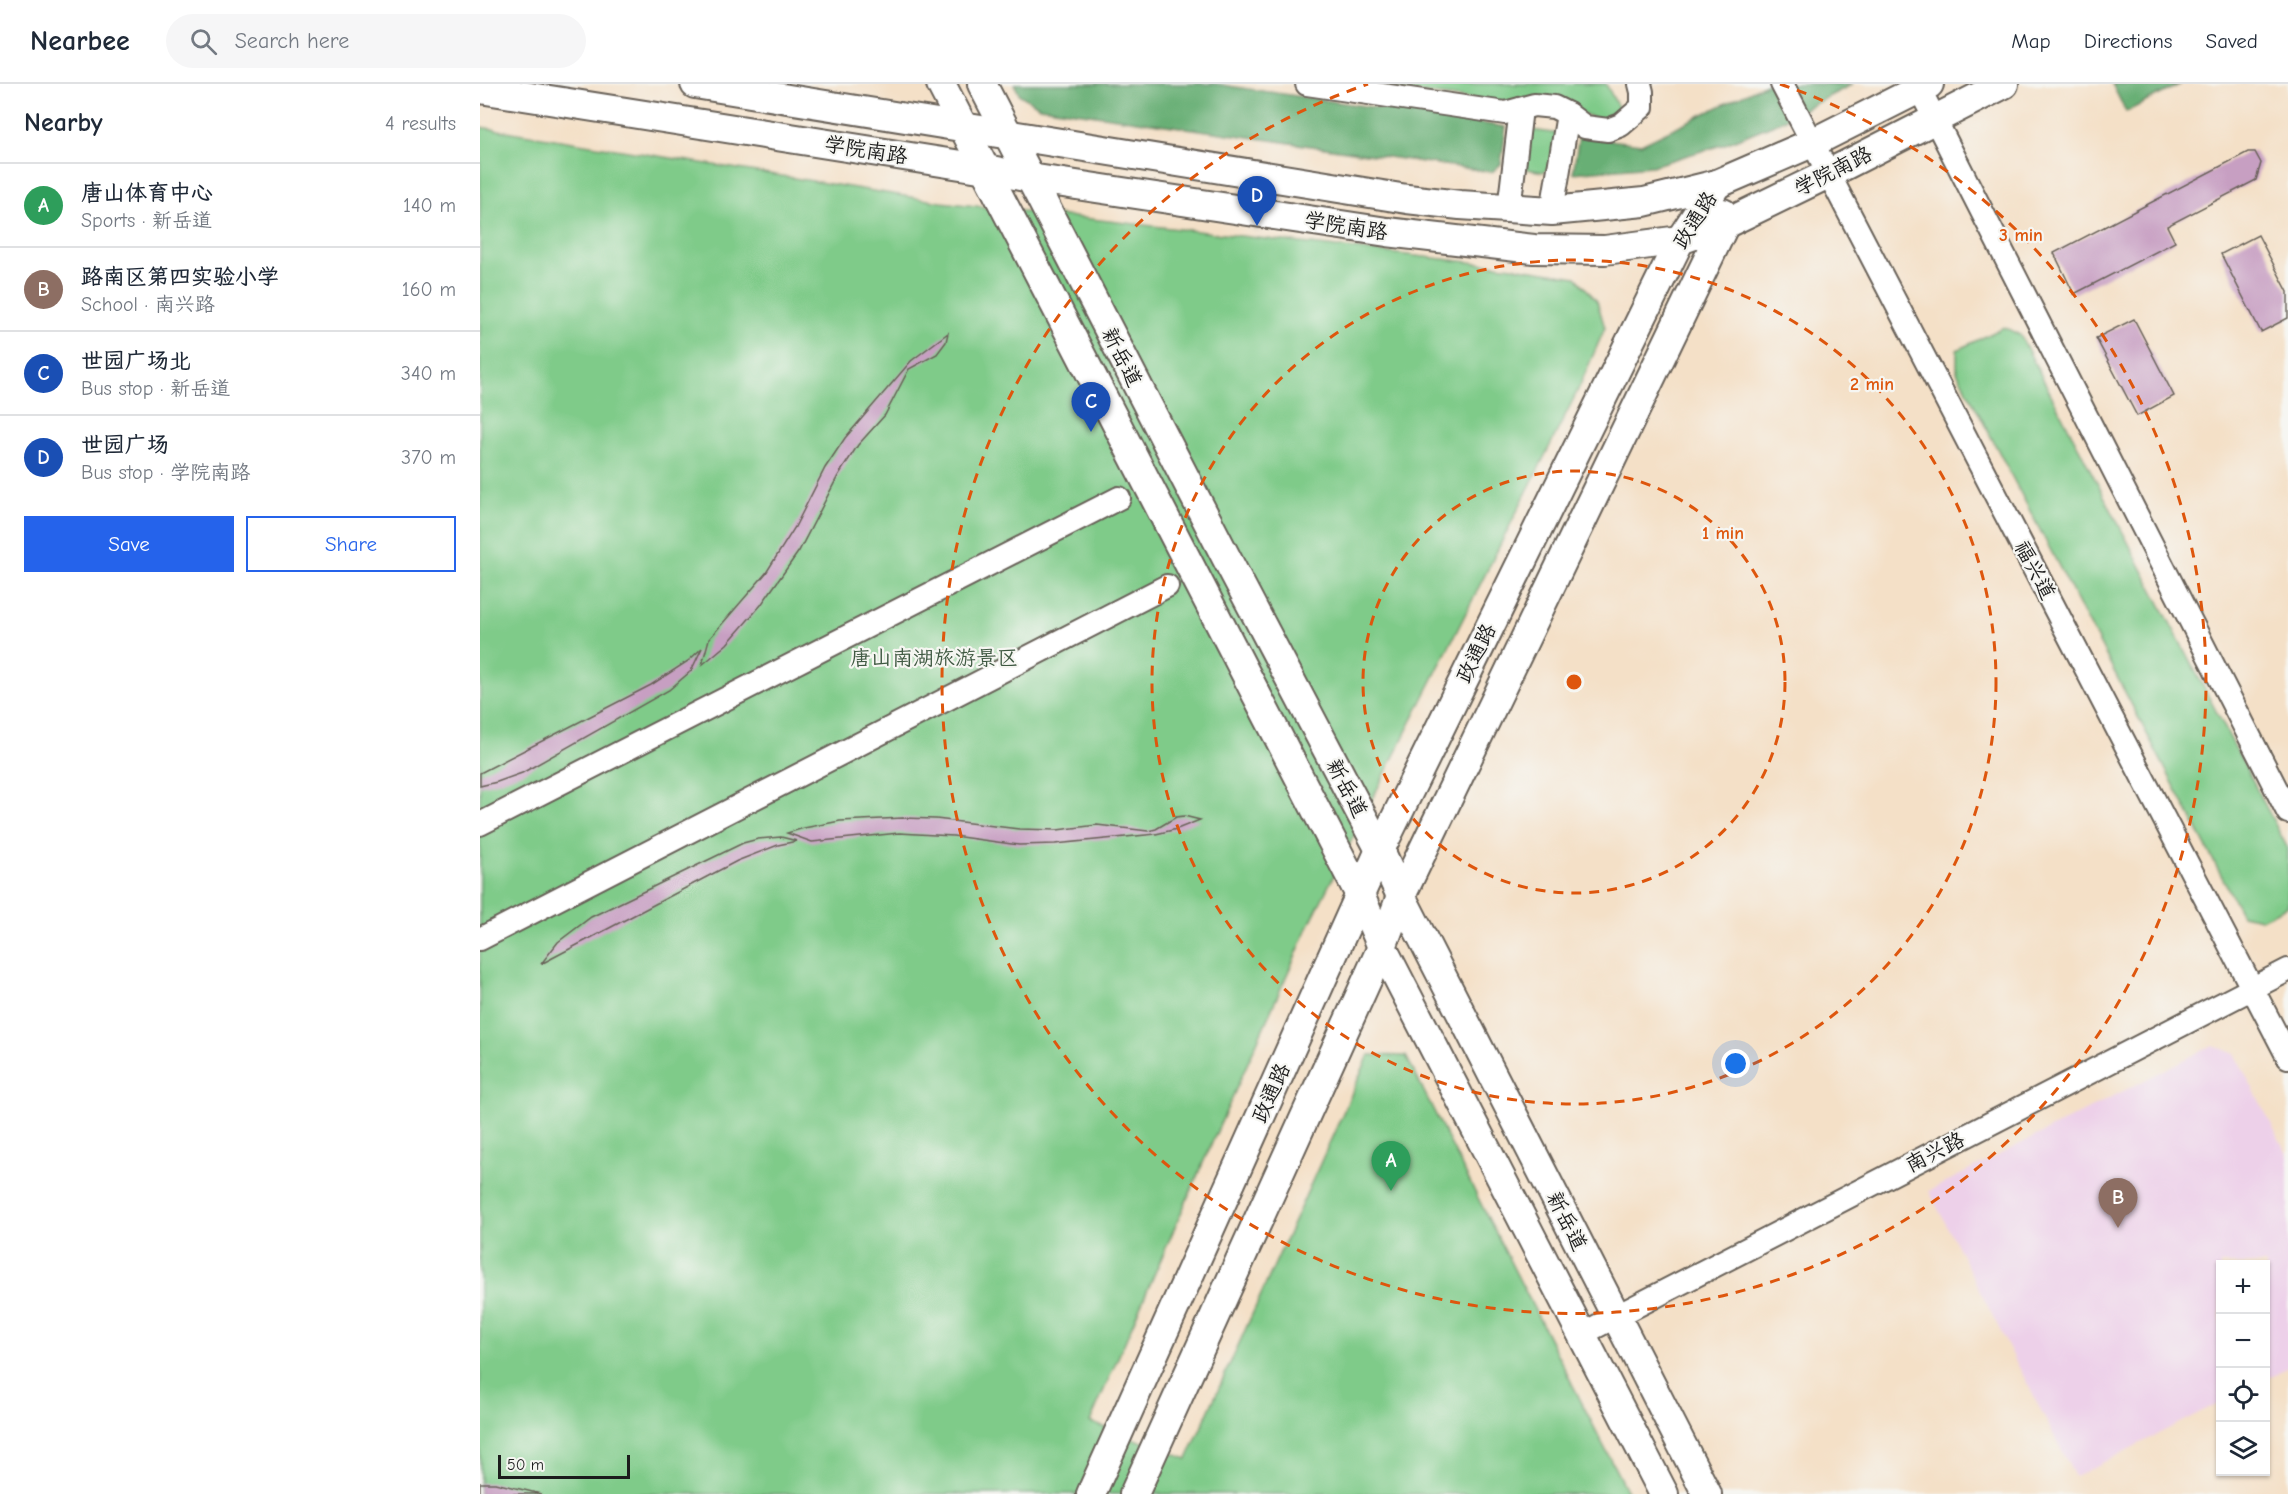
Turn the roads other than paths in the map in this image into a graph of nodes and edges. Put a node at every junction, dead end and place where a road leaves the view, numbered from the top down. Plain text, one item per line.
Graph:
1 (695, 84) edge
2 (941, 84) edge
3 (982, 84) edge
4 (1307, 84) edge
5 (1640, 84) edge
6 (1782, 84) edge
7 (2004, 84) edge
8 (1921, 86) edge
9 (480, 89) edge
10 (1521, 109) junction
11 (1568, 114) junction
12 (1934, 119) junction
13 (964, 127) junction
14 (1008, 133) junction
15 (1812, 143) junction
16 (986, 169) junction
17 (1828, 174) junction
18 (1030, 178) junction
19 (1717, 184) junction
20 (1509, 209) junction
21 (1552, 212) junction
22 (1725, 224) junction
23 (1680, 240) junction
24 (1119, 498) dead end
25 (1167, 586) dead end
26 (2288, 812) edge
27 (480, 824) edge
28 (1380, 849) junction
29 (1360, 895) junction
30 (1401, 897) junction
31 (480, 939) edge
32 (1382, 947) junction
33 (2288, 970) edge
34 (2253, 988) junction
35 (2288, 1057) edge
36 (1616, 1317) junction
37 (1582, 1334) junction
38 (1139, 1386) junction
39 (1178, 1396) junction
40 (1091, 1494) edge
41 (1134, 1494) edge
42 (1664, 1494) edge
43 (1707, 1494) edge

1 - 13 main road, 学院南路
2 - 13 main road, 新岳道
3 - 14 main road, 新岳道
4 - 10 street
5 - 11 street
6 - 15 street, 福兴道
7 - 12 main road, 学院南路
8 - 12 street
8 - 15 main road, 学院南路
9 - 16 main road, 学院南路
10 - 11 street
10 - 20 street
11 - 21 street
12 - 17 main road, 学院南路
12 - 26 street
13 - 14 main road, 学院南路
13 - 16 main road, 新岳道
14 - 18 main road, 新岳道
14 - 20 main road, 学院南路
15 - 17 street, 福兴道
15 - 19 main road, 学院南路
16 - 18 main road, 学院南路
16 - 29 main road, 新岳道
17 - 22 main road, 学院南路
17 - 34 street, 福兴道
18 - 23 main road, 学院南路
18 - 28 main road, 新岳道
19 - 21 main road, 学院南路
19 - 22 main road, 政通路
19 - 23 main road, 政通路
20 - 21 main road, 学院南路
22 - 23 main road, 学院南路
22 - 30 main road, 政通路
23 - 28 main road, 政通路
24 - 27 street
25 - 31 street
28 - 29 main road, 政通路
28 - 30 main road, 新岳道
29 - 32 main road, 新岳道
29 - 38 main road, 政通路
30 - 32 main road, 政通路
30 - 36 main road, 新岳道
32 - 37 main road, 新岳道
32 - 39 main road, 政通路
33 - 34 street, 南兴路
34 - 35 street, 福兴道
34 - 36 street, 南兴路
36 - 37 street, 南兴路
36 - 43 main road, 新岳道
37 - 42 main road, 新岳道
38 - 39 main road
38 - 40 main road, 政通路
39 - 41 main road, 政通路

